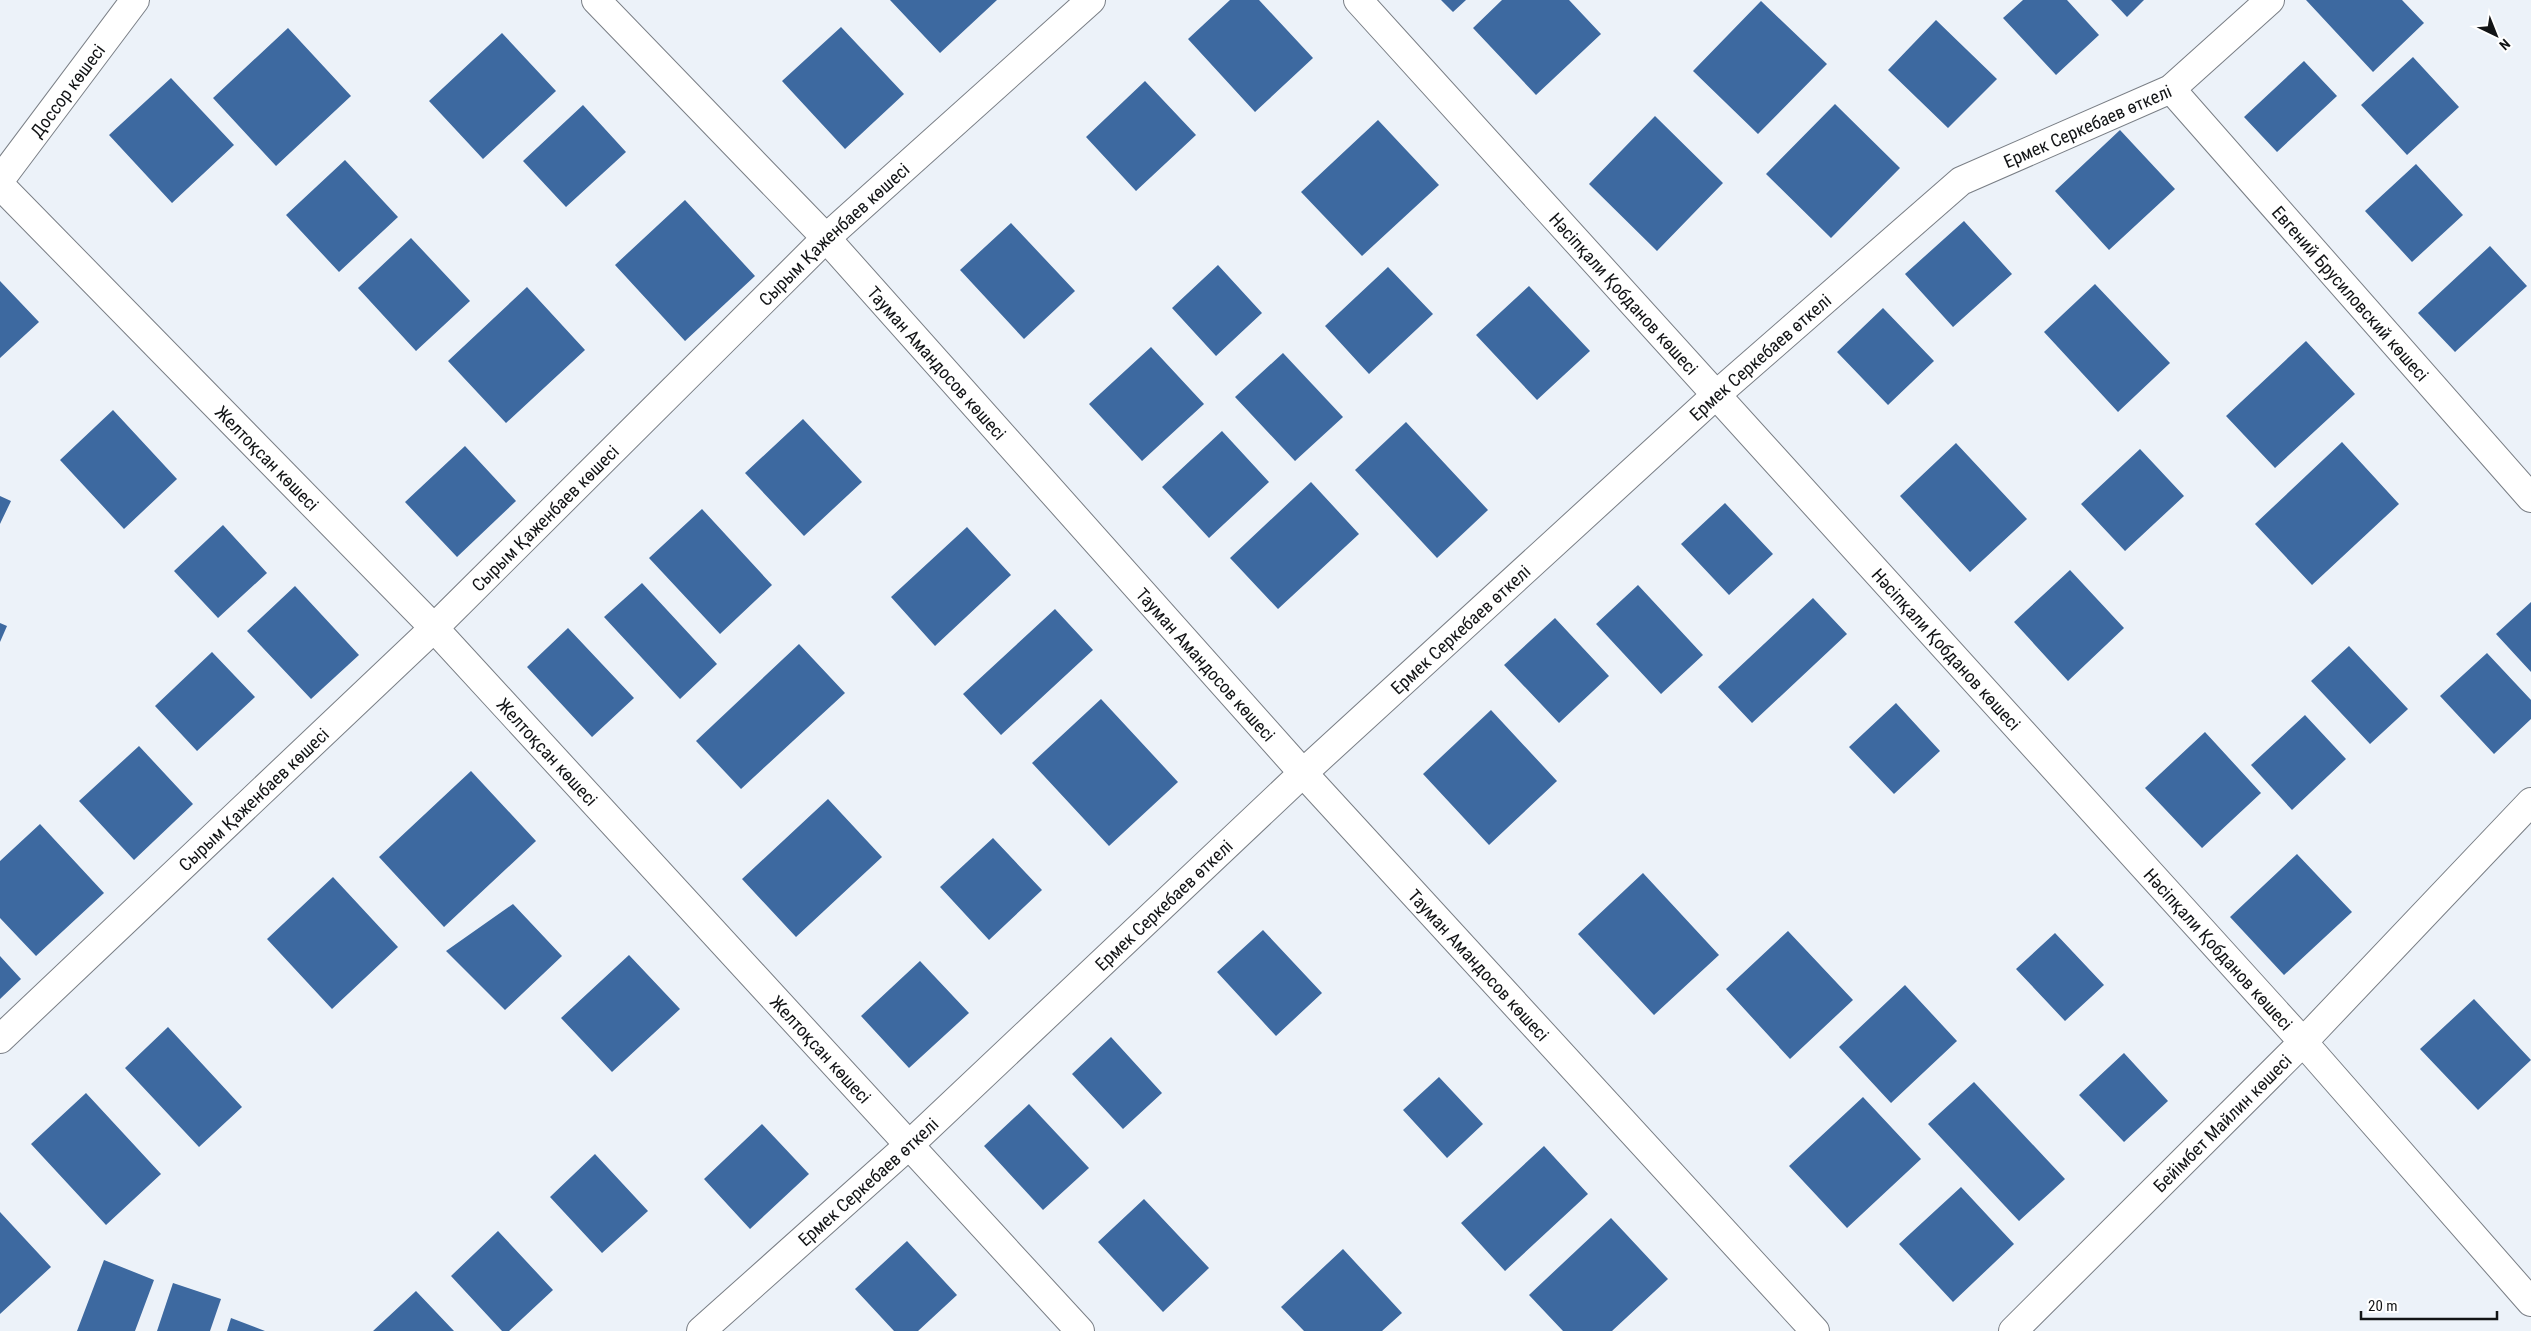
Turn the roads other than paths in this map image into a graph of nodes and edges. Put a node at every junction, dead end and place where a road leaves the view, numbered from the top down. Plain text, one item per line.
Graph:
1 (135, 0) edge
2 (596, 0) edge
3 (1091, 0) edge
4 (1358, 0) edge
5 (2270, 0) edge
6 (2171, 89) junction
7 (0, 180) edge
8 (0, 185) edge
9 (826, 238) junction
10 (1716, 395) junction
11 (2531, 498) edge
12 (434, 628) junction
13 (1302, 773) junction
14 (2531, 802) edge
15 (0, 1039) edge
16 (2303, 1042) junction
17 (908, 1146) junction
18 (2531, 1302) edge
19 (701, 1331) edge
20 (1080, 1331) edge
21 (1815, 1331) edge
22 (2013, 1331) edge

1 - 7 street, Доссор көшесі
2 - 9 street, Тауман Амандосов көшесі
3 - 9 street, Сырым Қаженбаев көшесі
4 - 10 street, Нәсіпқали Қобданов көшесі
5 - 6 street, Ермек Серкебаев өткелі
6 - 10 street, Ермек Серкебаев өткелі
6 - 11 street, Евгений Брусиловский көшесі
8 - 12 street, Желтоқсан көшесі
9 - 12 street, Сырым Қаженбаев көшесі
9 - 13 street, Тауман Амандосов көшесі
10 - 13 street, Ермек Серкебаев өткелі
10 - 16 street, Нәсіпқали Қобданов көшесі
12 - 15 street, Сырым Қаженбаев көшесі
12 - 17 street, Желтоқсан көшесі
13 - 17 street, Ермек Серкебаев өткелі
13 - 21 street, Тауман Амандосов көшесі
14 - 16 street, Бейімбет Майлин көшесі
16 - 18 street, Нәсіпқали Қобданов көшесі
16 - 22 street, Бейімбет Майлин көшесі
17 - 19 street, Ермек Серкебаев өткелі
17 - 20 street, Желтоқсан көшесі

